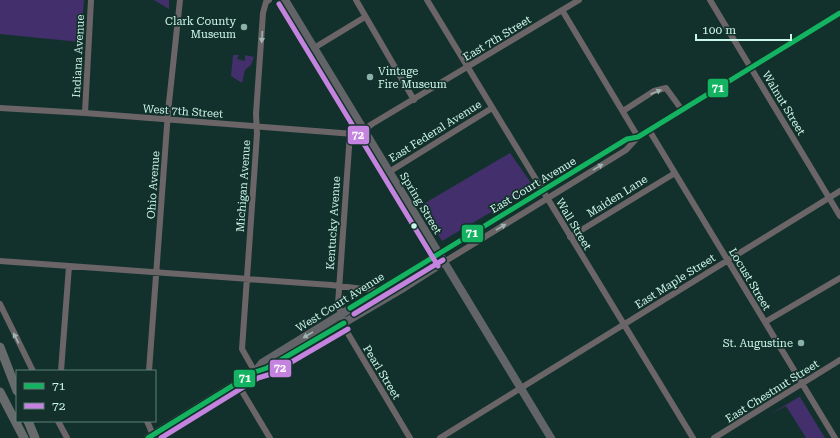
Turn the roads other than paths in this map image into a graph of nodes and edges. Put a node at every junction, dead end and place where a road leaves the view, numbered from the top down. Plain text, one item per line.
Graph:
1 (91, 0) edge
2 (180, 0) edge
3 (269, 0) edge
4 (285, 0) edge
5 (356, 0) edge
6 (427, 0) edge
7 (579, 0) edge
8 (710, 0) edge
9 (562, 10) junction
10 (840, 13) edge
11 (365, 17) junction
12 (314, 48) junction
13 (468, 67) junction
14 (751, 68) junction
15 (414, 100) junction
16 (0, 108) edge
17 (492, 108) junction
18 (682, 110) junction
19 (623, 111) junction
20 (85, 113) junction
21 (168, 120) junction
22 (258, 126) junction
23 (364, 130) junction
24 (649, 130) junction
25 (350, 133) junction
26 (638, 137) junction
27 (389, 172) junction
28 (675, 173) junction
29 (542, 191) junction
30 (840, 191) edge
31 (829, 198) junction
32 (547, 199) junction
33 (840, 216) edge
34 (570, 237) junction
35 (439, 254) junction
36 (728, 260) junction
37 (0, 261) edge
38 (444, 262) junction
39 (69, 266) junction
40 (156, 272) junction
41 (247, 278) junction
42 (840, 278) edge
43 (339, 285) junction
44 (379, 291) junction
45 (0, 304) edge
46 (341, 314) junction
47 (764, 322) junction
48 (344, 323) junction
49 (623, 324) junction
50 (0, 347) edge
51 (840, 360) edge
52 (33, 370) edge
53 (61, 370) edge
54 (149, 370) edge
55 (255, 372) junction
56 (237, 383) junction
57 (802, 384) junction
58 (16, 388) edge
59 (521, 389) junction
60 (0, 392) edge
61 (28, 422) edge
62 (59, 422) edge
63 (147, 422) edge
64 (150, 436) edge
65 (24, 438) edge
66 (35, 438) edge
67 (67, 438) edge
68 (270, 438) edge
69 (410, 438) edge
70 (440, 438) edge
71 (551, 438) edge
72 (693, 438) edge
73 (714, 438) edge
74 (835, 438) edge

1 - 20 street, Indiana Avenue
2 - 21 street, Ohio Avenue
3 -> 22 street, Michigan Avenue
4 - 12 main road, Spring Street
5 - 11 street
6 - 13 street, Wall Street
7 - 9 street, East 7th Street
8 - 14 street, Walnut Street
9 - 13 street, East 7th Street
9 - 19 street
10 - 14 street, East Court Avenue
11 - 12 street
11 - 15 street
12 - 23 main road, Spring Street
13 - 15 street, East 7th Street
13 - 17 street, Wall Street
14 - 18 street, East Court Avenue
14 - 31 street, Walnut Street
15 - 23 street, East 7th Street
16 - 20 street, West 7th Street
17 - 27 street, East Federal Avenue
17 - 29 street, Wall Street
19 -> 18 street
18 - 24 street, East Court Avenue
19 - 26 street
20 - 21 street, West 7th Street
21 - 22 street, West 7th Street
21 - 40 street, Ohio Avenue
22 - 25 street, West 7th Street
22 - 41 street, Michigan Avenue
23 - 25 street, West 7th Street
23 - 27 main road, Spring Street
24 - 26 street, East Court Avenue
24 - 28 street, Locust Street
25 - 43 street, Kentucky Avenue
26 - 29 street, East Court Avenue
32 -> 26 street, East Court Avenue
27 - 35 main road, Spring Street
28 - 34 street, Maiden Lane
28 - 36 street, Locust Street
29 - 32 street, Wall Street
29 - 35 street, East Court Avenue
30 - 31 street, East Maple Street
31 - 33 street, Walnut Street
31 - 36 street, East Maple Street
32 - 34 street, Wall Street
38 -> 32 street, East Court Avenue
34 - 49 street, Wall Street
35 - 38 main road, Spring Street
35 - 44 main road, West Court Avenue
36 - 47 street, Locust Street
36 - 49 street, East Maple Street
37 - 39 street
38 - 48 main road, West Court Avenue
38 - 59 main road, Spring Street
39 - 40 street
39 - 53 street
40 - 41 street
40 - 54 street, Ohio Avenue
41 - 43 street
41 - 55 street, Michigan Avenue
42 - 47 street
43 - 44 street
43 - 46 street, Kentucky Avenue
44 - 46 main road, West Court Avenue
52 -> 45 street
46 - 48 street, Pearl Street
46 -> 55 main road, West Court Avenue
47 - 57 street, Locust Street
48 - 55 main road, West Court Avenue
48 - 69 street, Pearl Street
49 - 59 street, East Maple Street
49 - 72 street, Wall Street
50 - 58 highway
51 - 57 street, East Chestnut Street
55 - 56 main road, West Court Avenue
56 - 64 main road, West Court Avenue
56 - 68 street
57 - 73 street, East Chestnut Street
57 - 74 street, Locust Street
59 - 70 street, East Maple Street
59 - 71 main road, Spring Street
60 - 65 highway
61 - 66 highway
62 - 67 street
63 - 64 street

